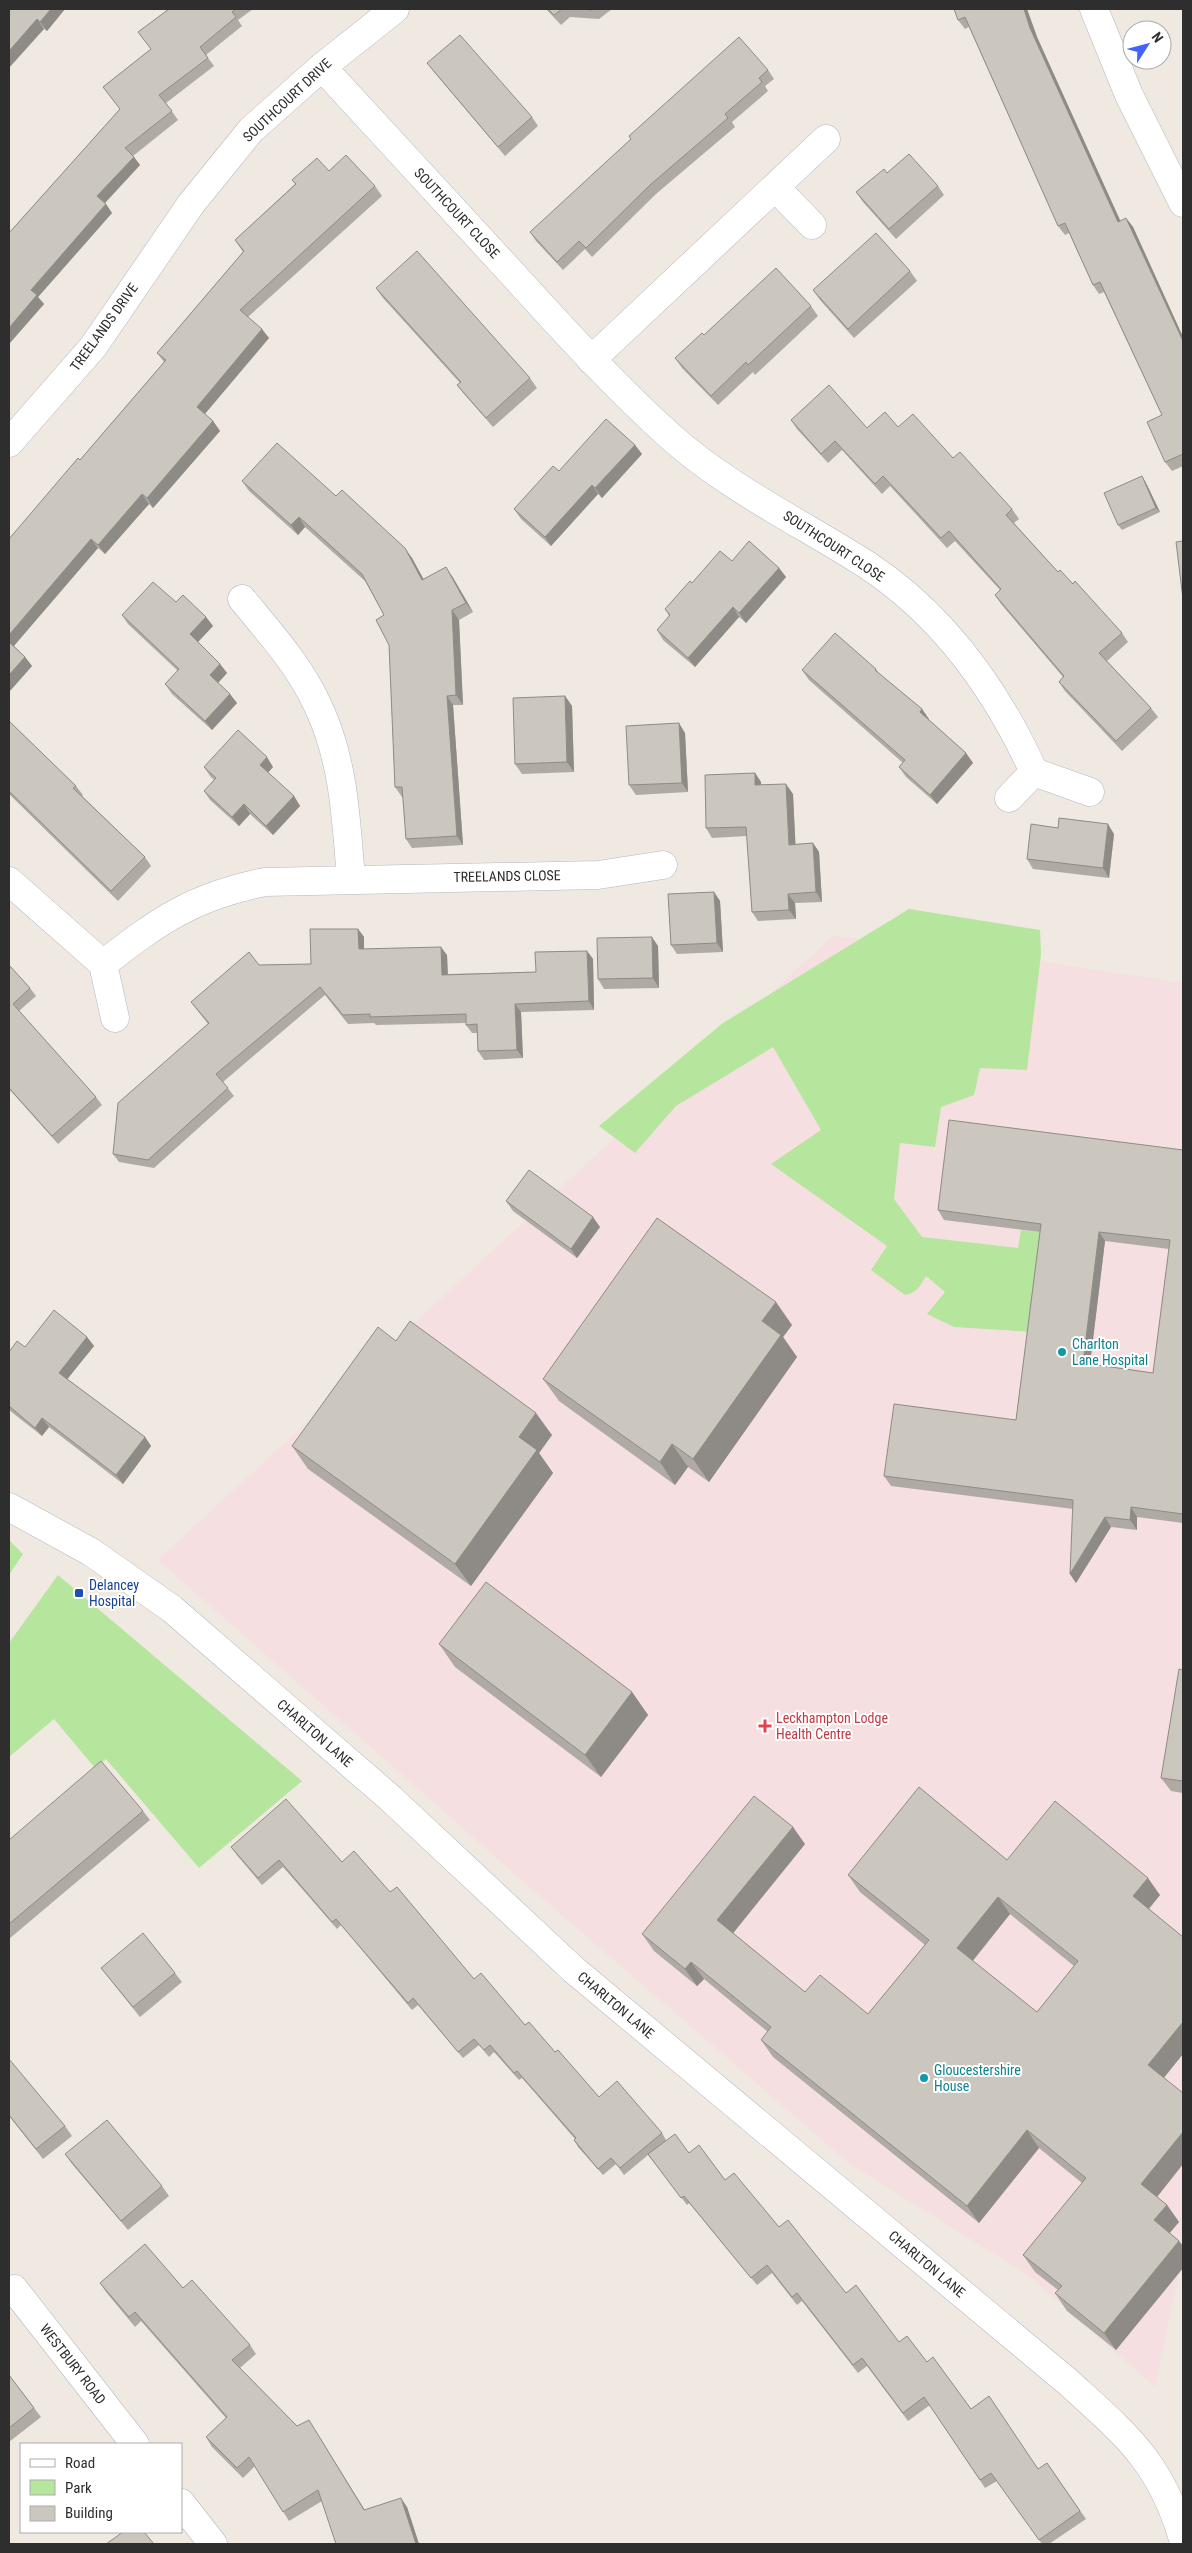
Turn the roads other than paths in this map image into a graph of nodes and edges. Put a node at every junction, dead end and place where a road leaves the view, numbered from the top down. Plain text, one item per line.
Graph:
1 (396, 9) edge
2 (1094, 9) edge
3 (322, 67) junction
4 (826, 138) dead end
5 (775, 187) junction
6 (1183, 203) edge
7 (191, 204) joint
8 (812, 225) dead end
9 (591, 360) junction
10 (9, 443) edge
11 (242, 599) dead end
12 (1034, 772) junction
13 (1090, 792) dead end
14 (1009, 798) dead end
15 (663, 865) dead end
16 (351, 879) junction
17 (9, 881) edge
18 (103, 964) junction
19 (115, 1018) dead end
20 (9, 1507) edge
21 (9, 2293) edge
22 (134, 2443) edge
23 (182, 2504) edge
24 (1183, 2539) edge
25 (213, 2544) edge

1 - 3 street, SOUTHCOURT DRIVE
2 - 6 street
3 - 7 street, SOUTHCOURT DRIVE
3 - 9 street, SOUTHCOURT CLOSE
4 - 5 street
5 - 8 street
5 - 9 street
7 - 10 street, TREELANDS DRIVE
9 - 12 street, SOUTHCOURT CLOSE
11 - 16 street
12 - 13 street
12 - 14 street
15 - 16 street, TREELANDS CLOSE
16 - 18 street, TREELANDS CLOSE
17 - 18 street
18 - 19 street
20 - 24 street, CHARLTON LANE
21 - 22 street, WESTBURY ROAD
23 - 25 street

